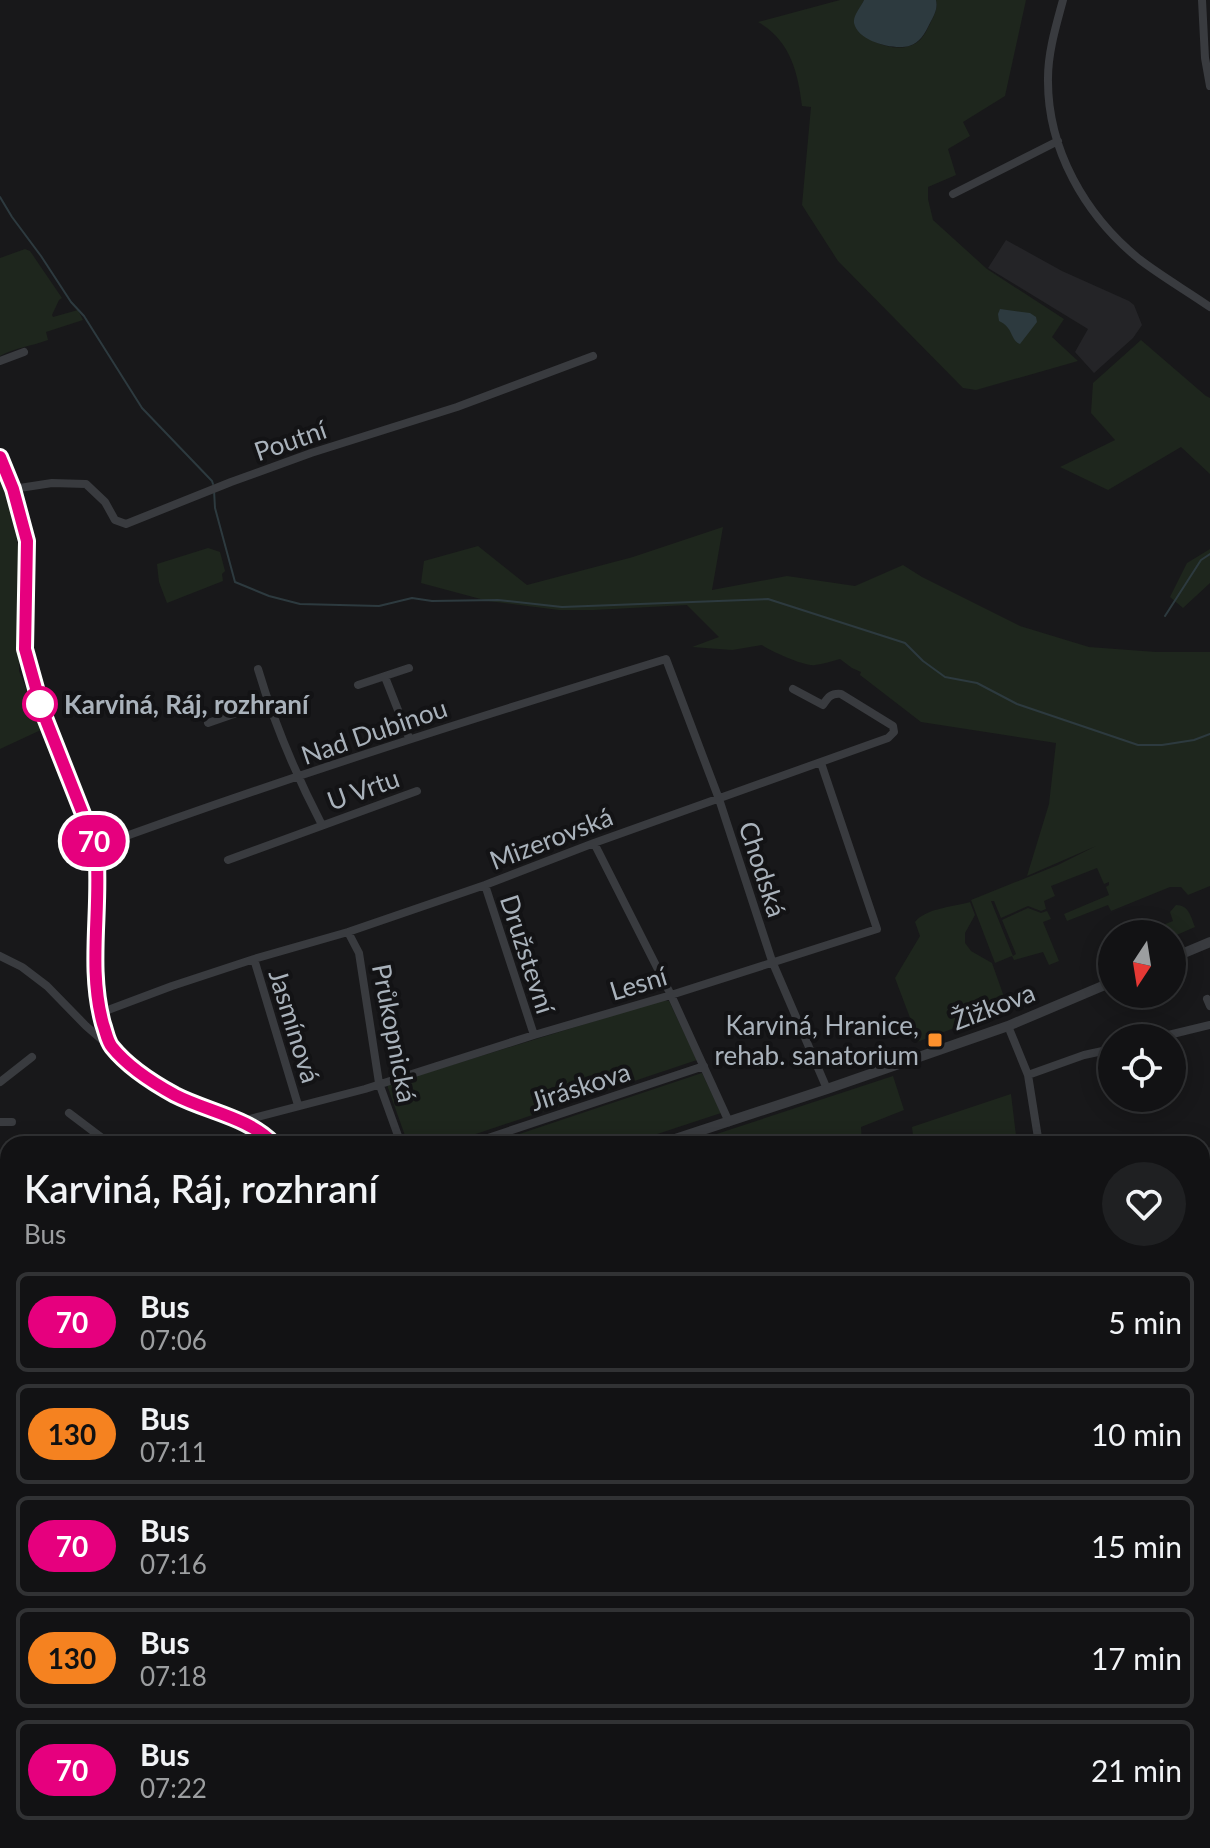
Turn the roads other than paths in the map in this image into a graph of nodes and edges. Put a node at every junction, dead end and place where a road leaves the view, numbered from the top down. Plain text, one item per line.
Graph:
1 (1063, 0) edge
2 (1202, 0) edge
3 (1210, 86) edge
4 (1058, 141) junction
5 (953, 194) dead end
6 (1210, 307) edge
7 (24, 352) dead end
8 (593, 356) dead end
9 (0, 361) edge
10 (0, 457) edge
11 (13, 489) junction
12 (666, 659) joint
13 (409, 668) dead end
14 (258, 669) dead end
15 (385, 677) junction
16 (358, 685) dead end
17 (793, 689) dead end
18 (268, 702) junction
19 (208, 723) dead end
20 (409, 738) junction
21 (821, 763) junction
22 (298, 777) junction
23 (417, 791) dead end
24 (719, 799) junction
25 (322, 825) junction
26 (594, 843) junction
27 (96, 847) junction
28 (228, 860) dead end
29 (485, 885) junction
30 (348, 932) junction
31 (1210, 942) edge
32 (1186, 952) edge
33 (0, 956) edge
34 (254, 959) junction
35 (772, 961) junction
36 (1098, 988) edge
37 (671, 995) junction
38 (100, 1013) junction
39 (1210, 1025) edge
40 (1008, 1026) junction
41 (1186, 1031) edge
42 (534, 1035) junction
43 (109, 1045) junction
44 (1098, 1052) edge
45 (32, 1057) dead end
46 (704, 1066) junction
47 (1028, 1075) junction
48 (0, 1082) edge
49 (379, 1083) junction
50 (827, 1089) junction
51 (298, 1105) junction
52 (69, 1113) dead end
53 (242, 1121) junction
54 (0, 1122) edge
55 (12, 1122) dead end
56 (729, 1122) junction
57 (99, 1136) edge
58 (263, 1136) edge
59 (398, 1136) edge
60 (494, 1136) edge
61 (685, 1136) edge
62 (1038, 1136) edge

1 - 4 street
2 - 3 street
4 - 5 street
4 - 6 street
7 - 9 street
8 - 11 street, Poutní
10 - 11 street
11 - 27 street
12 - 20 street, Nad Dubinou
12 - 24 street, Chodská
13 - 15 street
14 - 18 street, U Vrtu
15 - 16 street
15 - 20 street
17 - 21 street, Mizerovská
18 - 19 street
18 - 22 street, U Vrtu
20 - 22 street, Nad Dubinou
21 - 24 street, Mizerovská
21 - 35 street, Lesní
22 - 25 street, U Vrtu
22 - 27 street, Nad Dubinou
23 - 25 street, U Vrtu
24 - 26 street, Mizerovská
24 - 35 street, Chodská
25 - 28 street, U Vrtu
26 - 29 street, Mizerovská
26 - 37 street
27 - 38 street
29 - 30 street, Mizerovská
29 - 42 street, Družstevní
30 - 34 street, Mizerovská
30 - 49 street, Průkopnická
31 - 32 street
33 - 43 street
34 - 38 street, Mizerovská
34 - 51 street, Jasmínová
35 - 37 street, Lesní
35 - 50 street, Chodská
36 - 40 street, Žižkova
37 - 42 street, Lesní
37 - 46 street
38 - 43 street
39 - 41 street
40 - 47 street
40 - 50 street, Žižkova
42 - 49 street, Lesní
43 - 53 street
44 - 47 street
45 - 48 street
46 - 56 street
46 - 60 street, Jiráskova
47 - 62 street
49 - 51 street, Lesní
49 - 59 street, Průkopnická
50 - 56 street, Žižkova
51 - 53 street, Lesní
52 - 57 street
53 - 58 street
54 - 55 street
56 - 61 street, Žižkova

